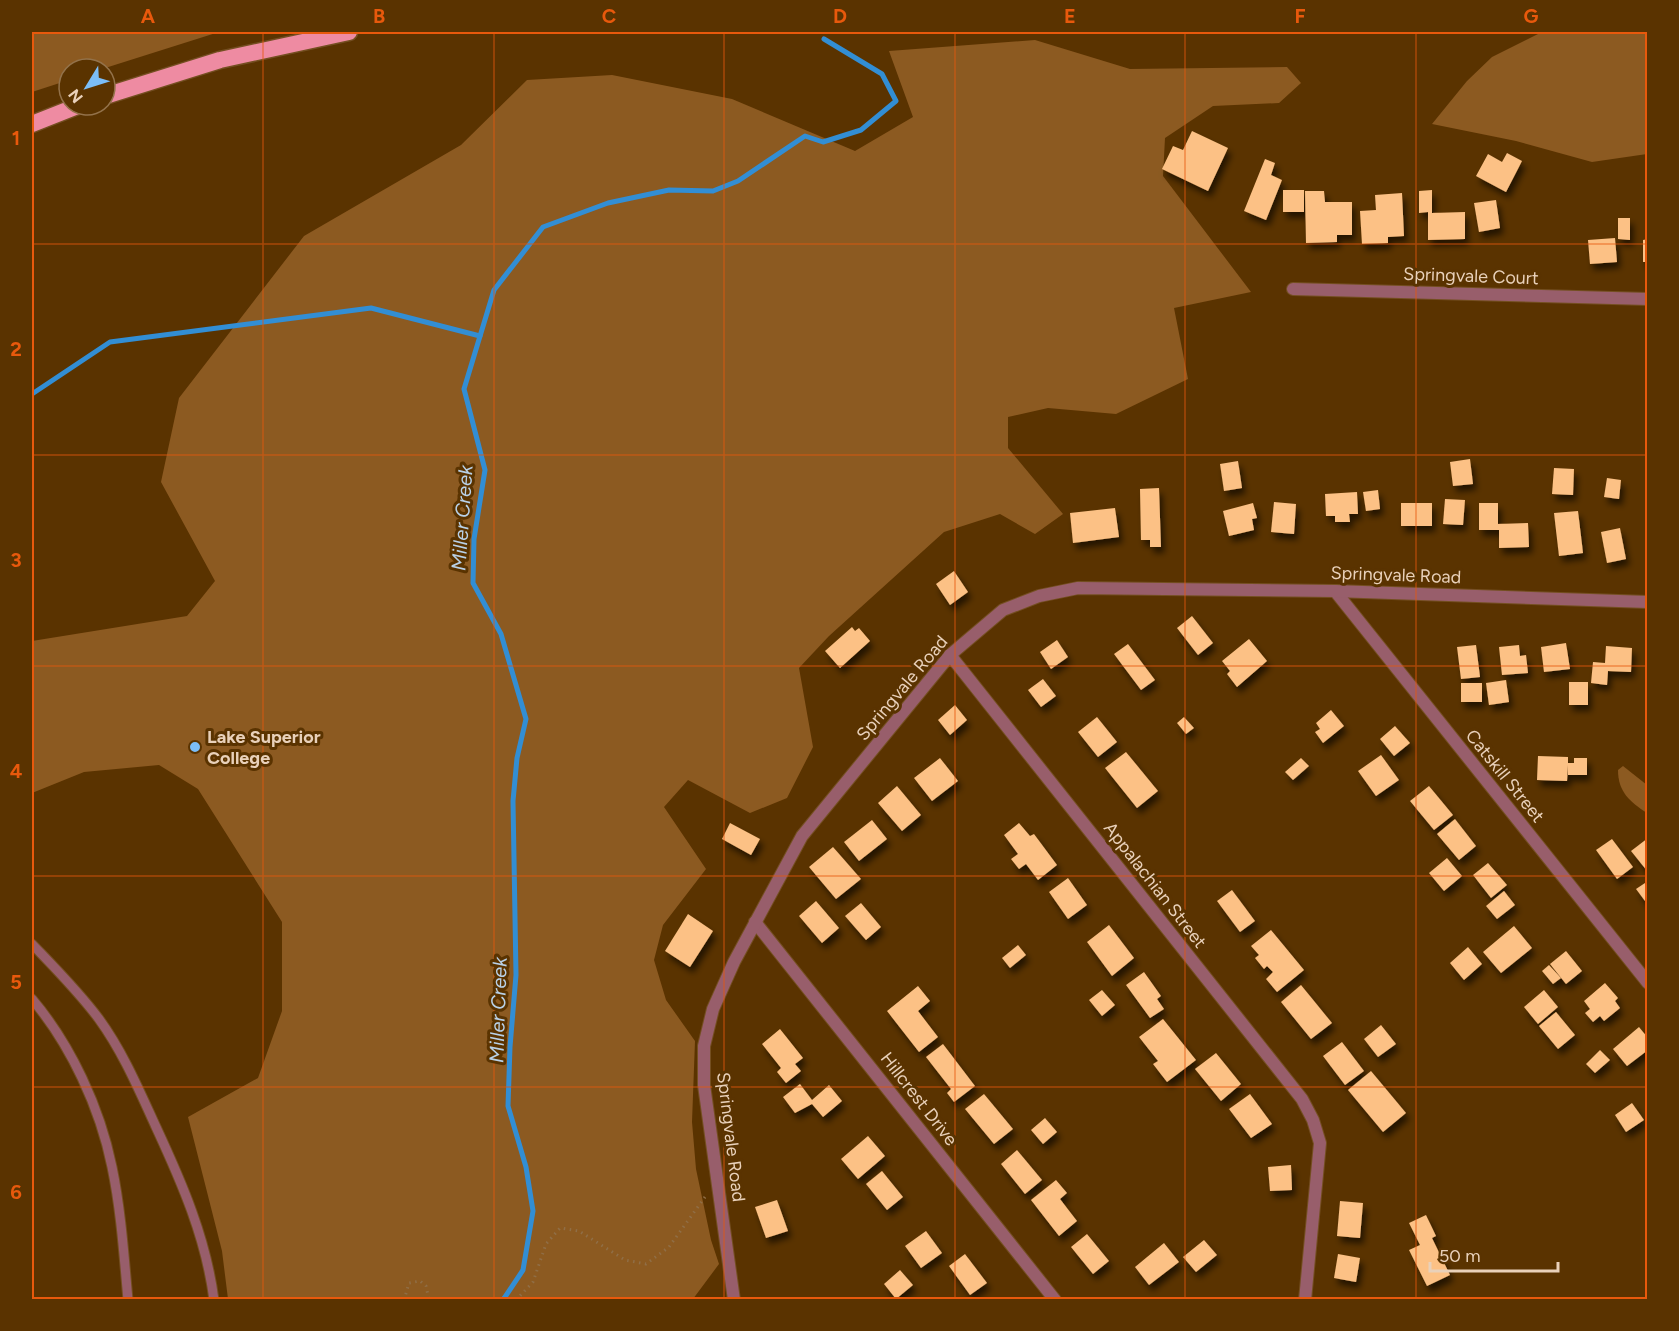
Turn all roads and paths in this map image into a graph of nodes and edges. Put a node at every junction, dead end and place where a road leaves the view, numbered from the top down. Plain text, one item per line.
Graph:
1 (349, 32) edge
2 (117, 92) edge
3 (57, 114) edge
4 (32, 124) edge
5 (1293, 289) dead end
6 (1647, 299) edge
7 (1335, 591) junction
8 (1647, 602) edge
9 (950, 655) junction
10 (755, 922) junction
11 (32, 944) edge
12 (1647, 983) edge
13 (32, 999) edge
14 (717, 1182) junction
15 (128, 1299) edge
16 (214, 1299) edge
17 (404, 1299) edge
18 (429, 1299) edge
19 (516, 1299) edge
20 (734, 1299) edge
21 (1054, 1299) edge
22 (1305, 1299) edge

1 - 2 highway
3 - 4 highway
5 - 6 street, Springvale Court
7 - 8 street, Springvale Road
7 - 9 street, Springvale Road
7 - 12 street, Catskill Street
9 - 10 street, Springvale Road
9 - 22 street, Appalachian Street
10 - 14 street, Springvale Road
10 - 21 street, Hillcrest Drive
11 - 16 lane
13 - 15 lane
14 - 19 path
14 - 20 street, Springvale Road
17 - 18 path

